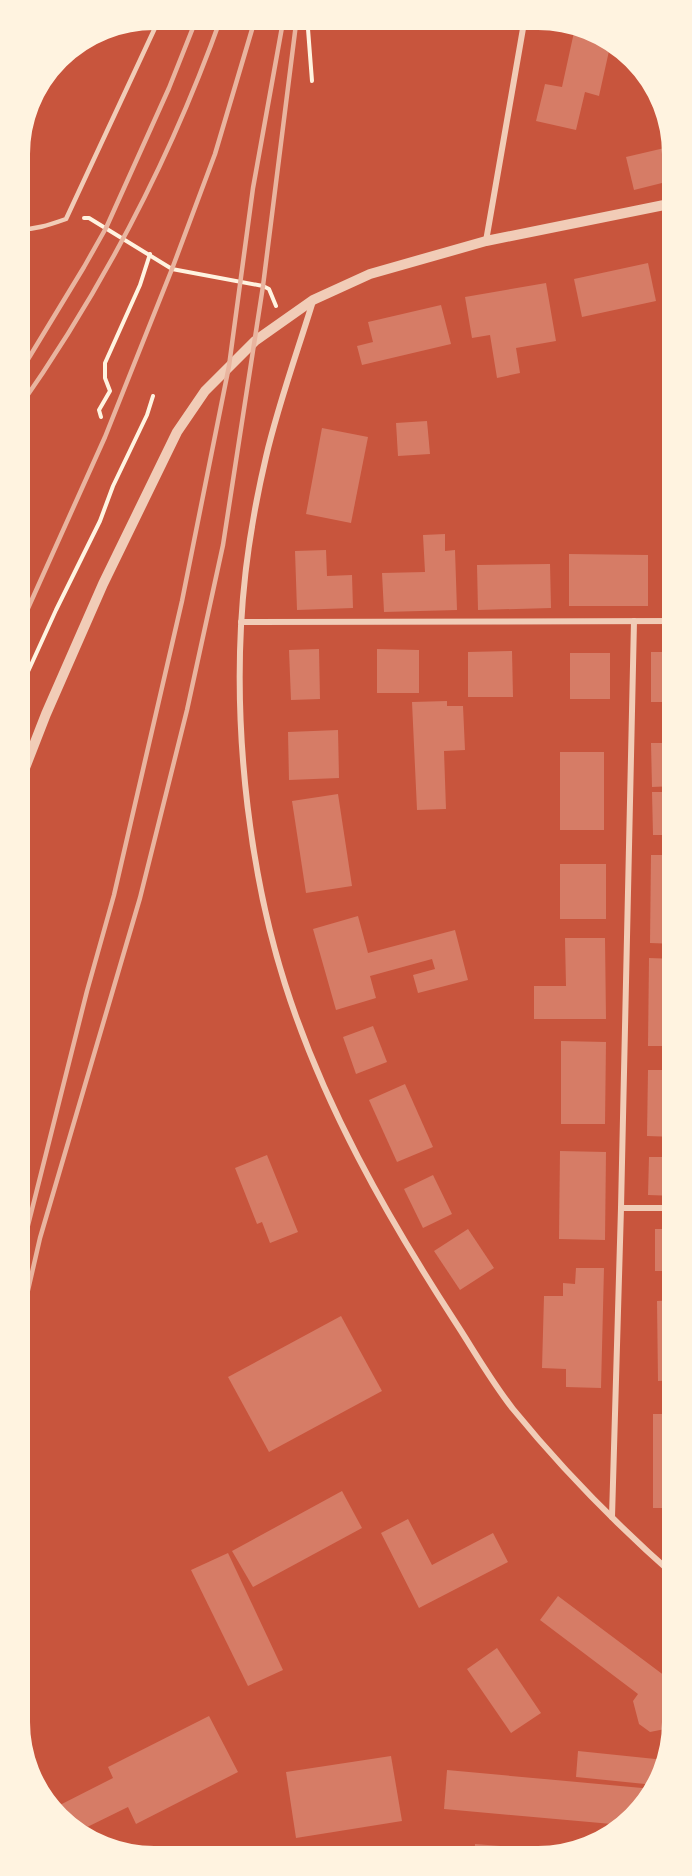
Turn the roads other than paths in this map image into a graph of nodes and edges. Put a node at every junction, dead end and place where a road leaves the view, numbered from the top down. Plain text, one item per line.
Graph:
1 (156, 26) edge
2 (523, 26) edge
3 (666, 205) edge
4 (26, 230) edge
5 (486, 241) junction
6 (313, 300) junction
7 (634, 621) junction
8 (666, 621) edge
9 (241, 622) junction
10 (26, 765) edge
11 (621, 1208) junction
12 (666, 1208) edge
13 (612, 1517) junction
14 (666, 1568) edge

1 - 4 lane
2 - 5 street
3 - 5 street
5 - 6 street
6 - 9 street
6 - 10 street
7 - 8 street
7 - 9 street
7 - 11 street
9 - 13 street
11 - 12 street
11 - 13 street
13 - 14 street

